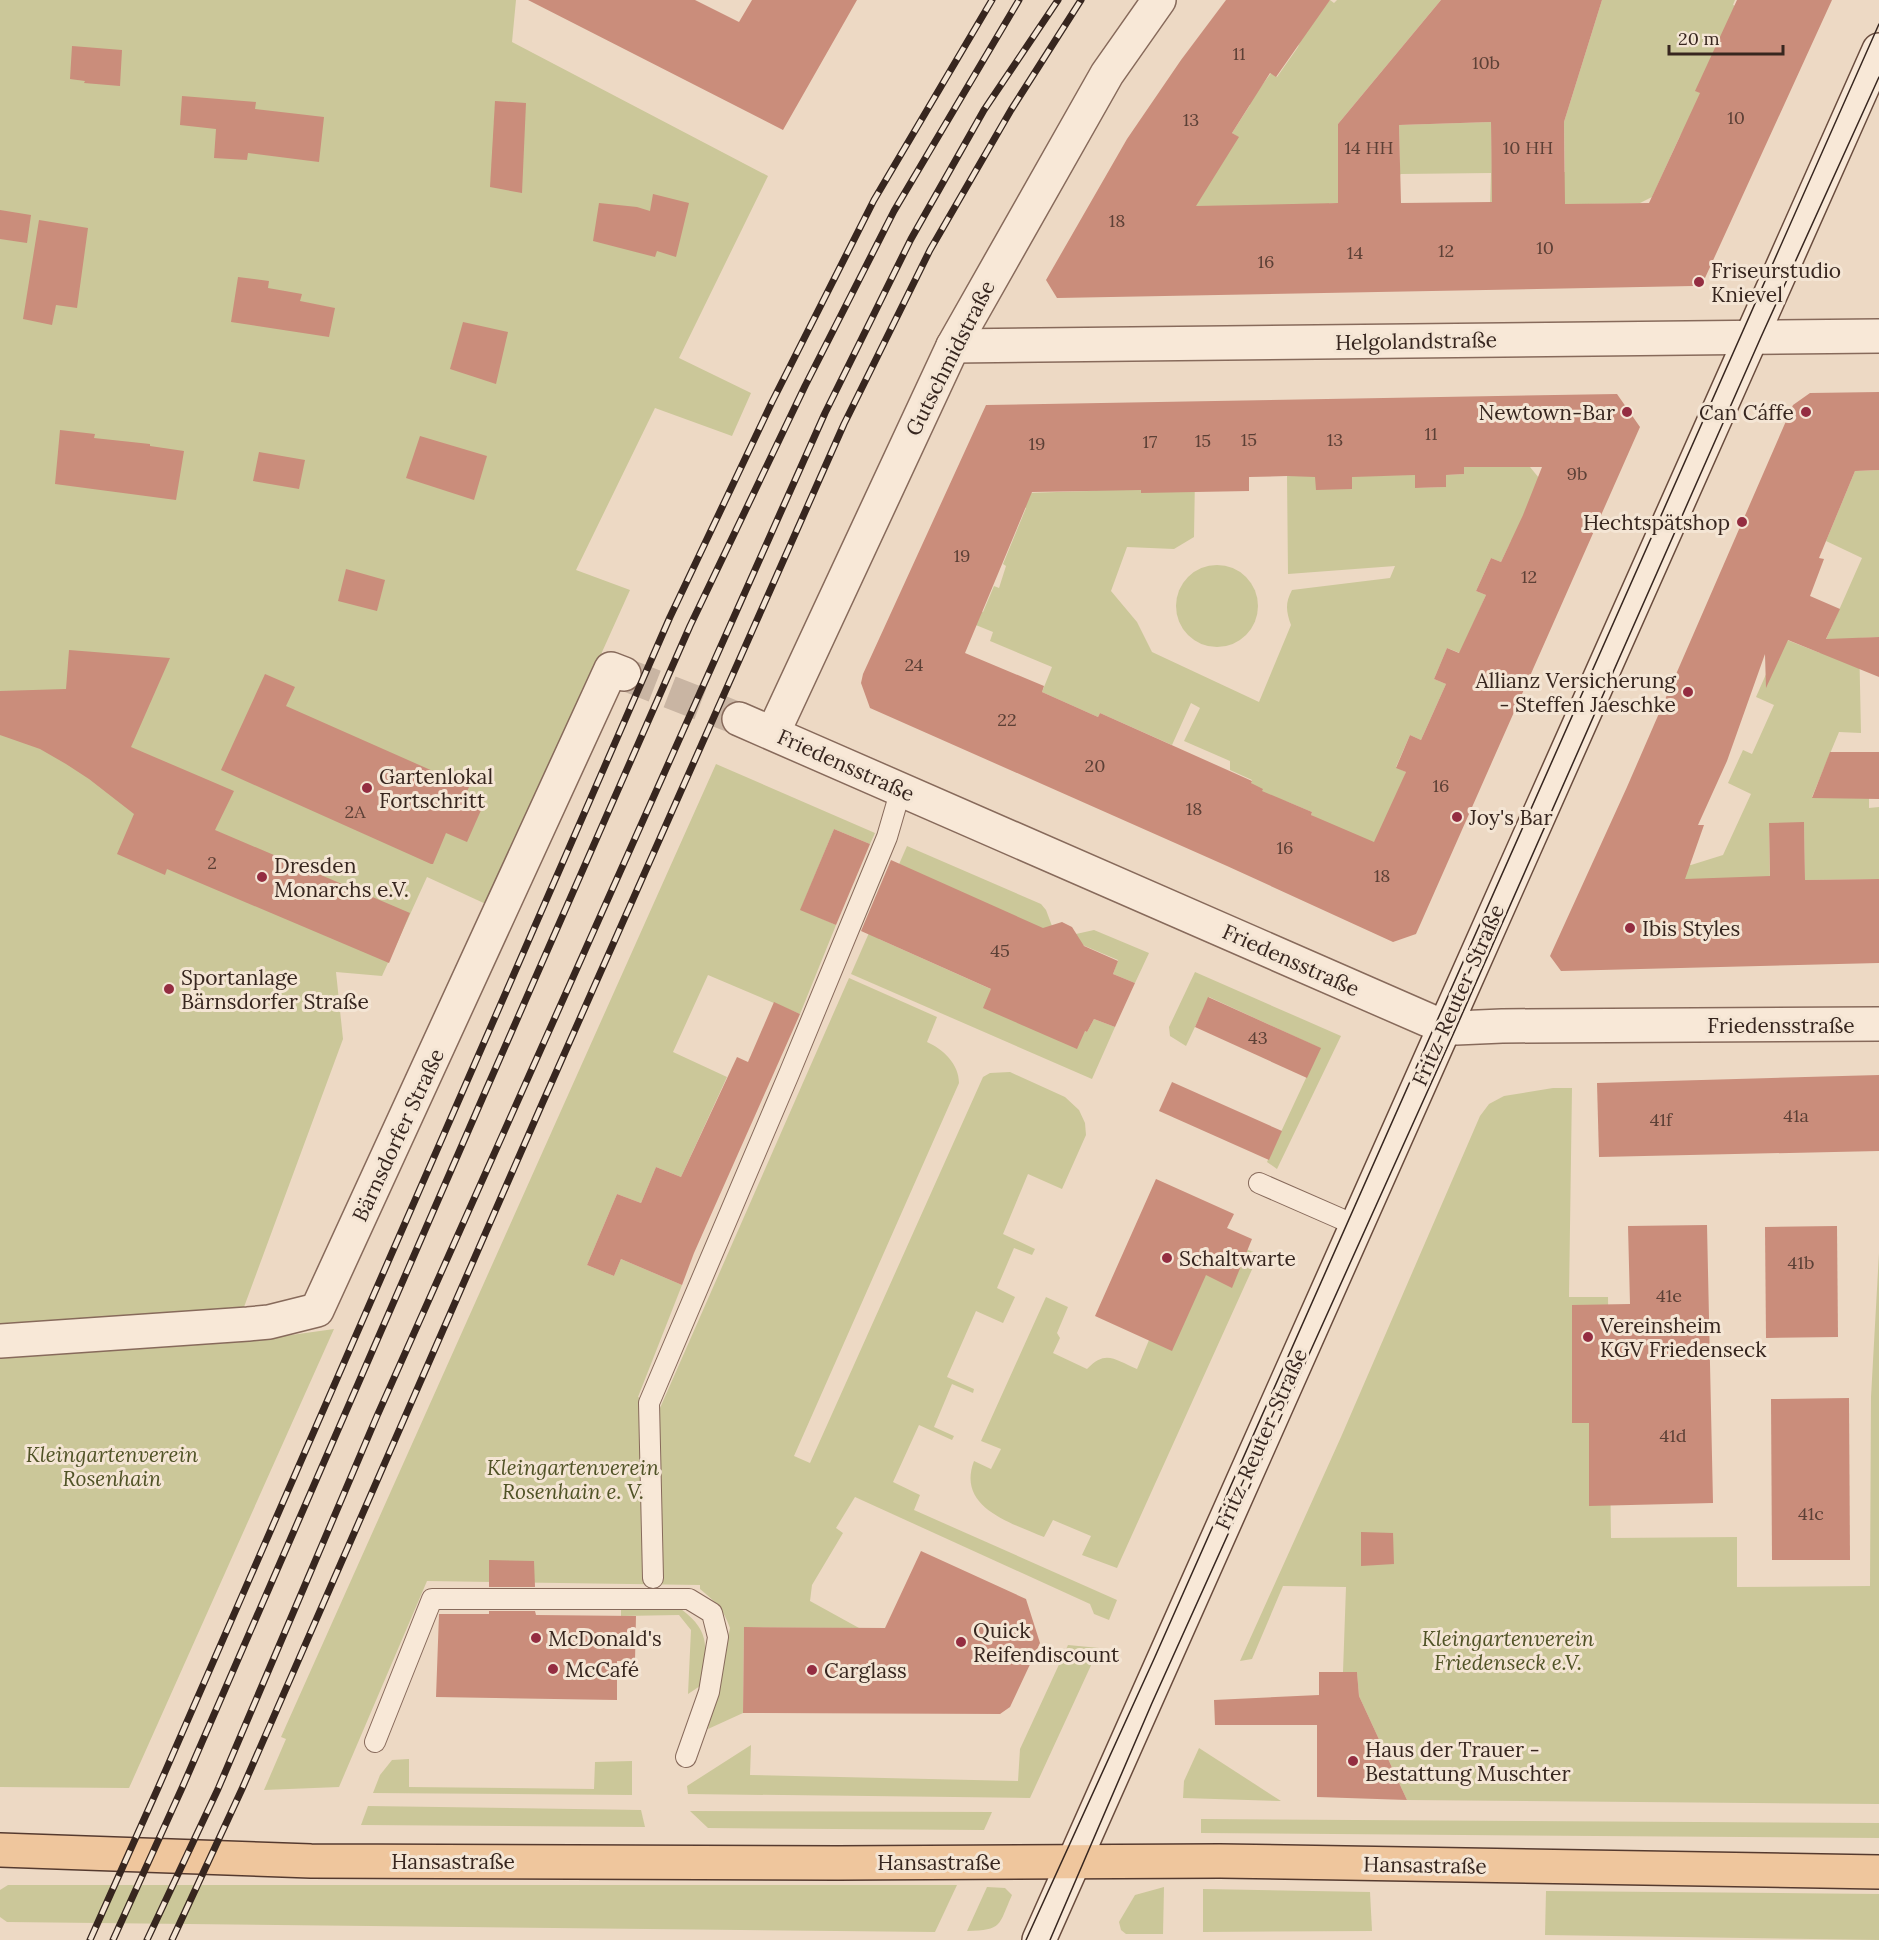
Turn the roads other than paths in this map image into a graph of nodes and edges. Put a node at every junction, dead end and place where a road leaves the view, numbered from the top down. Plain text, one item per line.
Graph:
1 (1159, 0) edge
2 (1879, 50) edge
3 (1879, 336) edge
4 (1751, 337) junction
5 (953, 346) junction
6 (618, 671) dead end
7 (739, 719) tunnel mouth
8 (773, 733) junction
9 (901, 789) junction
10 (1879, 1024) edge
11 (1444, 1026) junction
12 (1259, 1184) dead end
13 (1355, 1225) junction
14 (0, 1341) edge
15 (653, 1578) dead end
16 (375, 1742) dead end
17 (686, 1757) dead end
18 (0, 1850) edge
19 (1075, 1862) junction
20 (1879, 1872) edge
21 (1039, 1940) edge

1 - 5 street, Gutschmidstraße
2 - 4 street, Fritz-Reuter-Straße
3 - 4 street, Helgolandstraße
4 - 5 street, Helgolandstraße
4 - 11 street, Fritz-Reuter-Straße
5 - 8 street, Gutschmidstraße
6 - 14 street, Bärnsdorfer Straße
7 - 8 street, Friedensstraße
8 - 9 street, Friedensstraße
9 - 11 street, Friedensstraße
9 - 15 lane
10 - 11 street, Friedensstraße
11 - 13 street, Fritz-Reuter-Straße
12 - 13 lane
13 - 19 street, Fritz-Reuter-Straße
16 - 17 lane
18 - 19 main road, Hansastraße
19 - 20 main road, Hansastraße
19 - 21 street, Fritz-Reuter-Straße

